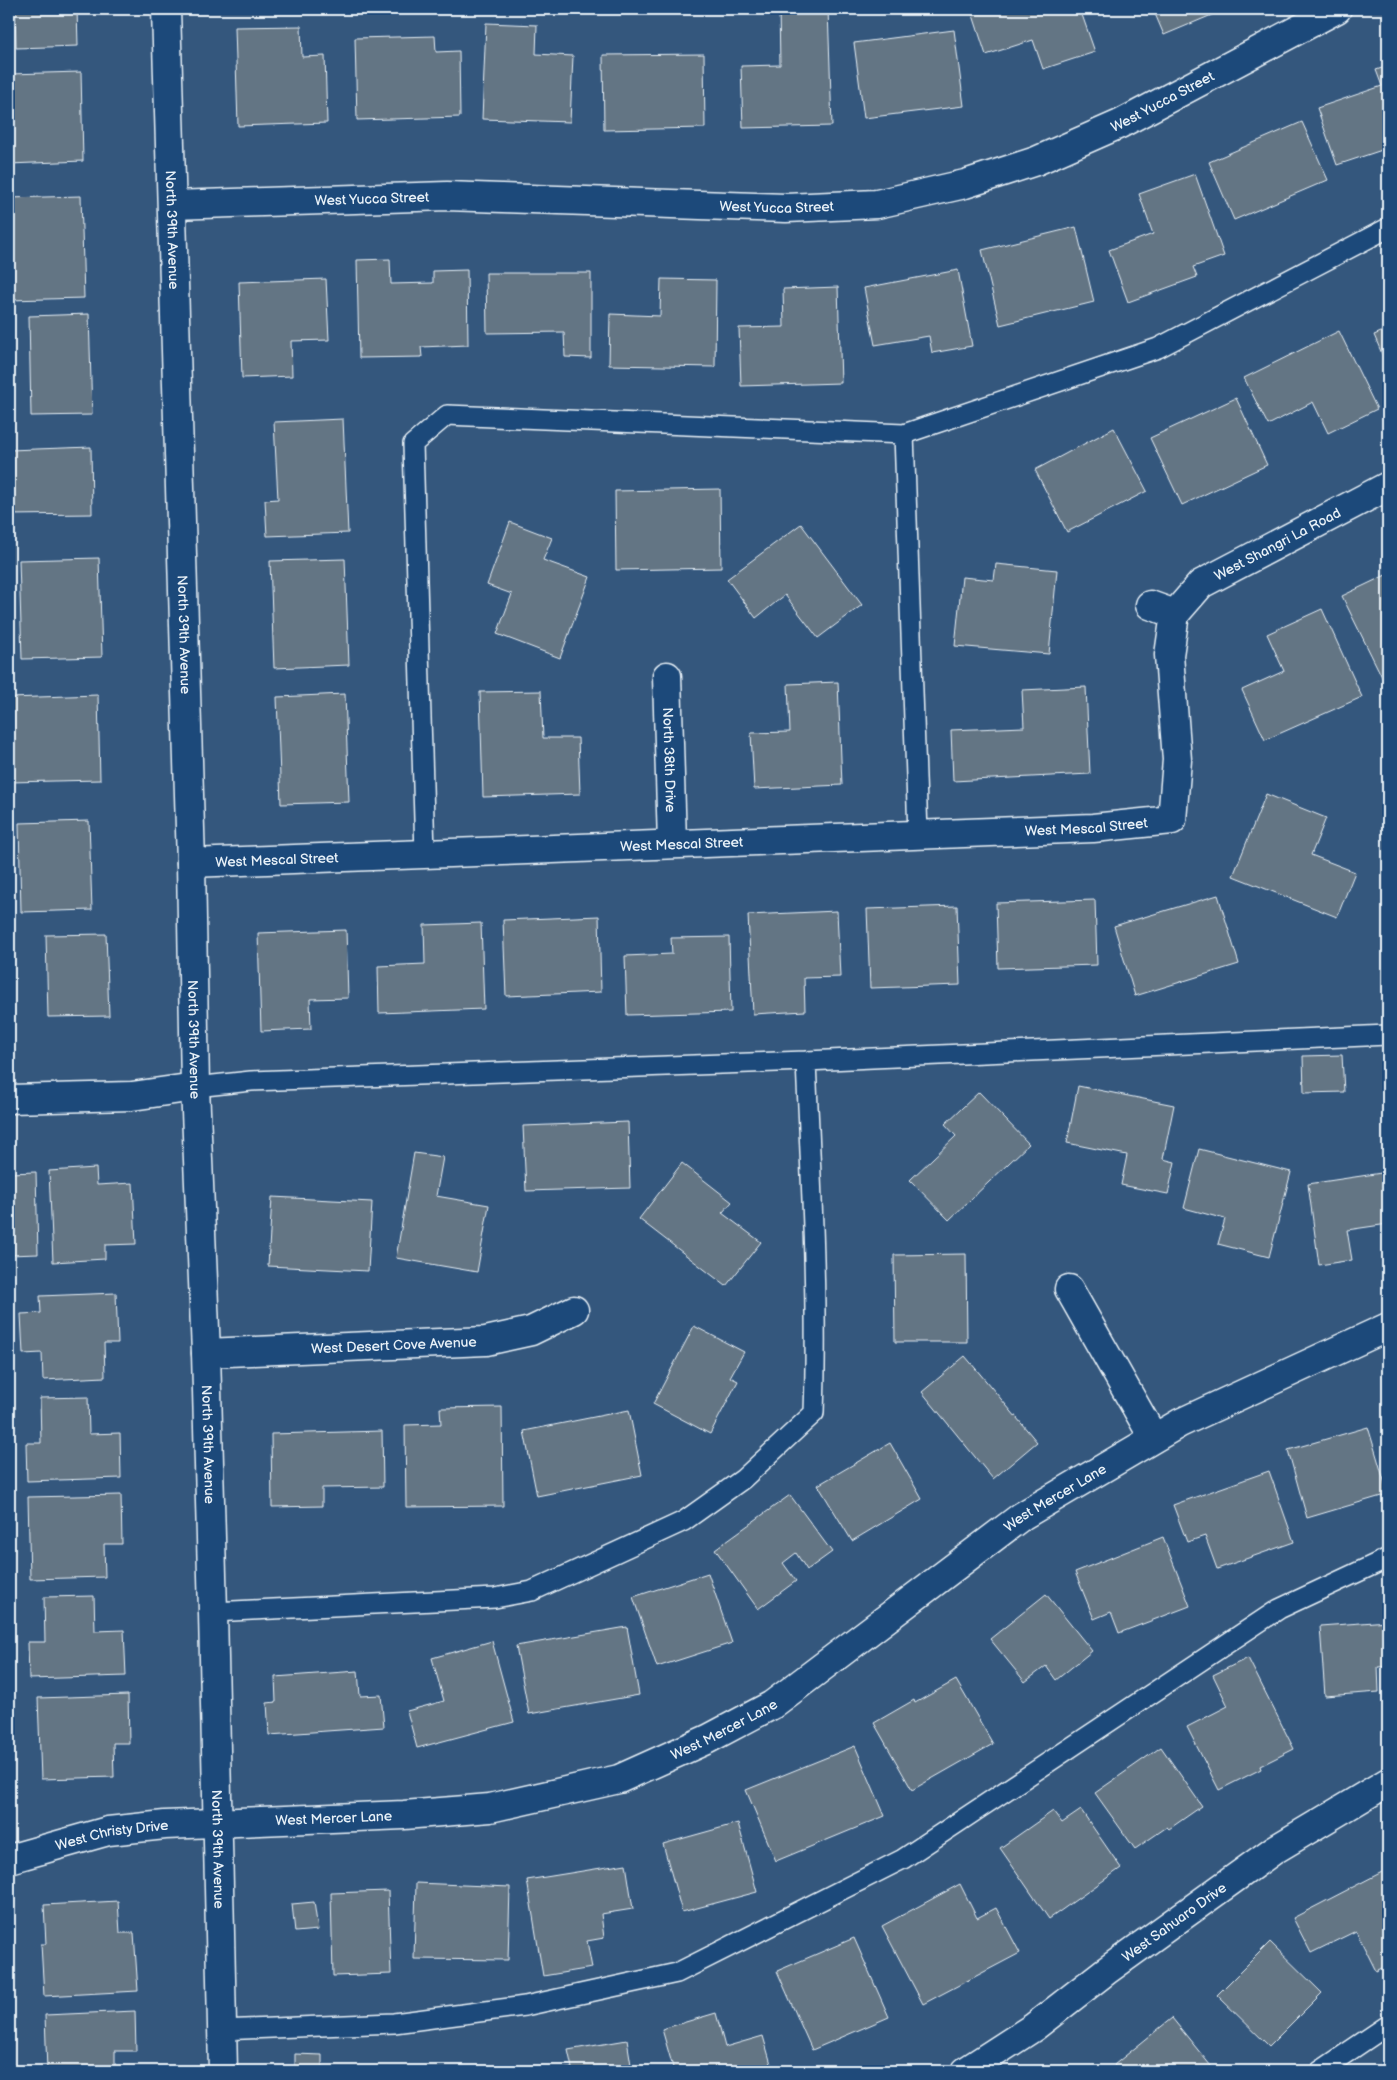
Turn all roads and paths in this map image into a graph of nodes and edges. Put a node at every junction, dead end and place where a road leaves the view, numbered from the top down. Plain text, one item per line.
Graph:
1 (166, 9) edge
2 (1332, 10) edge
3 (173, 205) junction
4 (1388, 228) edge
5 (904, 434) junction
6 (1388, 486) edge
7 (1150, 605) dead end
8 (1175, 614) junction
9 (667, 676) dead end
10 (918, 834) junction
11 (672, 843) junction
12 (425, 854) junction
13 (191, 862) junction
14 (1388, 1035) edge
15 (806, 1061) junction
16 (195, 1087) junction
17 (9, 1100) edge
18 (1068, 1289) dead end
19 (574, 1310) dead end
20 (1388, 1327) edge
21 (206, 1353) junction
22 (1153, 1437) junction
23 (1388, 1558) edge
24 (214, 1612) junction
25 (1388, 1782) edge
26 (218, 1822) junction
27 (9, 1859) edge
28 (1388, 2025) edge
29 (221, 2030) junction
30 (223, 2071) edge
31 (966, 2071) edge
32 (1320, 2071) edge

1 - 3 street, North 39th Avenue
2 - 3 street, West Yucca Street
3 - 13 street, North 39th Avenue
4 - 5 lane
5 - 10 lane
5 - 12 lane
6 - 8 street, West Shangri La Road
7 - 8 street
8 - 10 street, West Mescal Street
9 - 11 street, North 38th Drive
10 - 11 street, West Mescal Street
11 - 12 street, West Mescal Street
12 - 13 street, West Mescal Street
13 - 16 street, North 39th Avenue
14 - 15 lane
15 - 16 lane
15 - 24 lane
16 - 17 street
16 - 21 street, North 39th Avenue
18 - 22 street
19 - 21 street, West Desert Cove Avenue
20 - 22 street, West Mercer Lane
21 - 24 street, North 39th Avenue
22 - 26 street, West Mercer Lane
23 - 29 lane
24 - 26 street, North 39th Avenue
25 - 31 street, West Sahuaro Drive
26 - 27 street, West Christy Drive
26 - 29 street, North 39th Avenue
28 - 32 lane
29 - 30 street, North 39th Avenue

